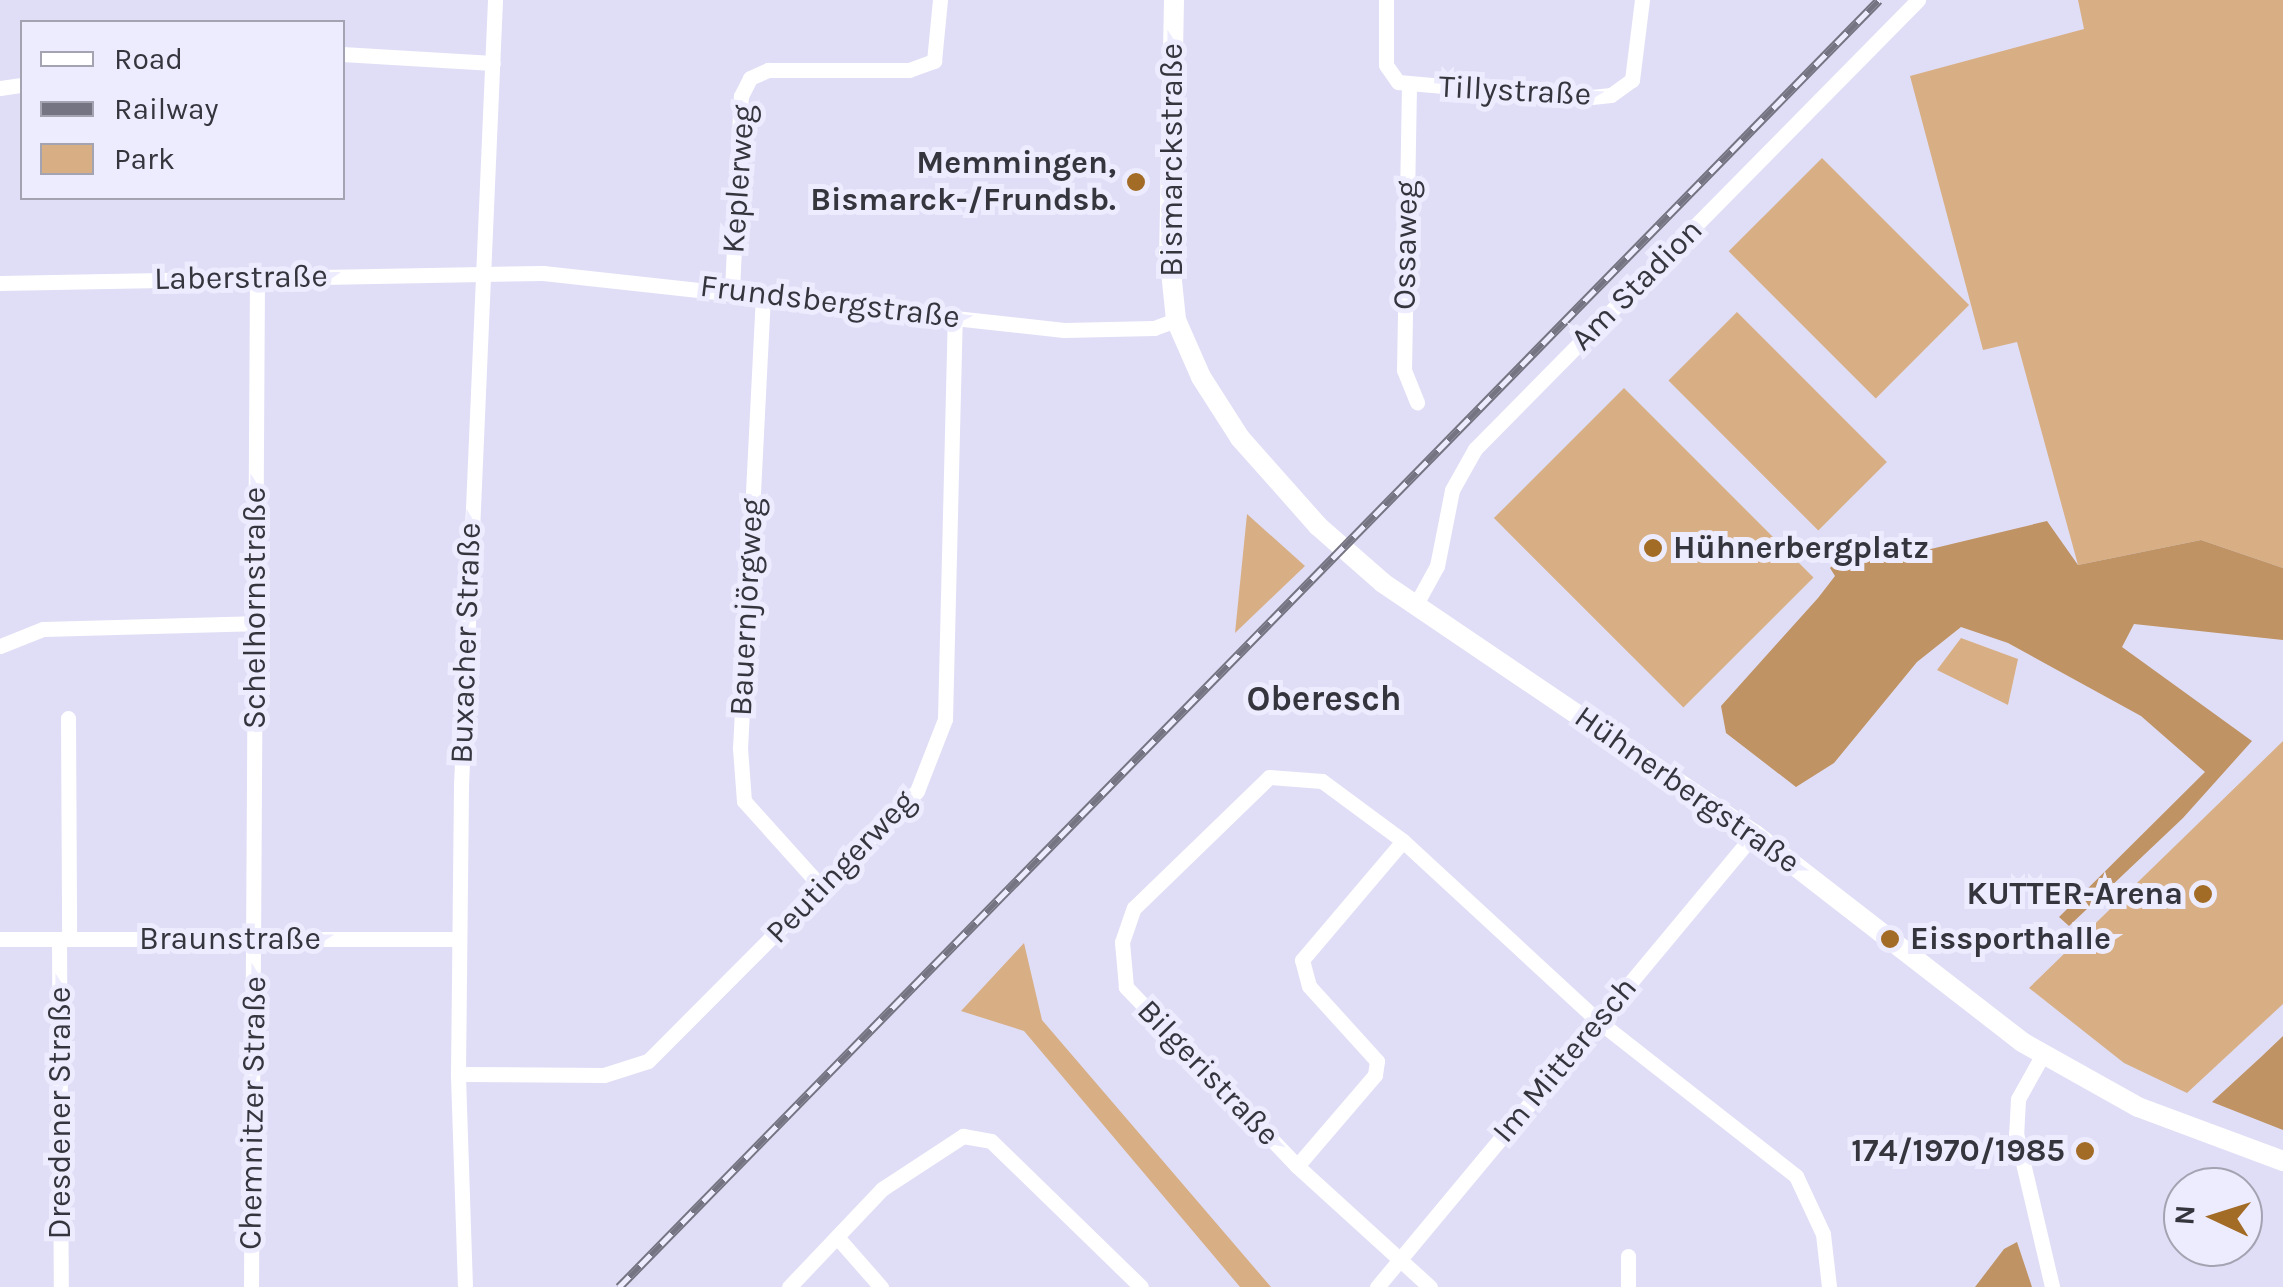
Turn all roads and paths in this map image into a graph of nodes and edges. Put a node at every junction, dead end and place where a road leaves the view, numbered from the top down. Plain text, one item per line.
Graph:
1 (495, 0) edge
2 (940, 0) edge
3 (1174, 0) edge
4 (1386, 0) edge
5 (1642, 0) edge
6 (1918, 0) edge
7 (345, 54) edge
8 (493, 63) junction
9 (1409, 85) junction
10 (482, 272) junction
11 (257, 277) junction
12 (0, 283) edge
13 (732, 291) junction
14 (763, 295) junction
15 (955, 317) junction
16 (1176, 320) junction
17 (1417, 402) dead end
18 (1415, 606) junction
19 (253, 624) junction
20 (0, 646) edge
21 (68, 718) dead end
22 (1754, 834) junction
23 (1403, 841) junction
24 (824, 890) junction
25 (256, 938) junction
26 (64, 939) junction
27 (0, 940) edge
28 (459, 940) junction
29 (1598, 1020) junction
30 (2043, 1054) junction
31 (458, 1074) junction
32 (2283, 1161) edge
33 (1297, 1166) junction
34 (838, 1237) junction
35 (1628, 1256) dead end
36 (1399, 1260) junction
37 (61, 1287) edge
38 (251, 1287) edge
39 (465, 1287) edge
40 (789, 1287) edge
41 (881, 1287) edge
42 (1140, 1287) edge
43 (1377, 1287) edge
44 (1430, 1287) edge
45 (1628, 1287) edge
46 (1830, 1287) edge
47 (2052, 1287) edge

1 - 8 street, Buxacher Straße
2 - 13 street, Keplerweg
3 - 16 street, Bismarckstraße
4 - 9 street, Tillystraße
5 - 9 street, Tillystraße
6 - 18 street, Am Stadion
7 - 8 street
8 - 10 street, Buxacher Straße
9 - 17 street, Ossaweg
10 - 11 street, Laberstraße
10 - 13 street, Frundsbergstraße
10 - 28 street, Buxacher Straße
11 - 12 street, Laberstraße
11 - 19 street, Schelhornstraße
13 - 14 street, Frundsbergstraße
14 - 15 street, Frundsbergstraße
14 - 24 street, Bauernjörgweg
15 - 16 street, Frundsbergstraße
15 - 24 street, Peutingerweg
16 - 18 street, Hühnerbergstraße
18 - 22 street, Hühnerbergstraße
19 - 20 street
19 - 25 street, Schelhornstraße
21 - 26 street, Dresdener Straße
22 - 29 street, Im Mitteresch
22 - 30 street, Hühnerbergstraße
23 - 29 street, Bilgeristraße
23 - 33 street
23 - 33 street, Bilgeristraße
24 - 31 street, Peutingerweg
25 - 26 street, Braunstraße
25 - 28 street, Braunstraße
25 - 38 street, Chemnitzer Straße
26 - 27 street, Braunstraße
26 - 37 street, Dresdener Straße
28 - 31 street, Buxacher Straße
29 - 36 street, Im Mitteresch
29 - 46 street, Bilgeristraße
30 - 32 street, Hühnerbergstraße
30 - 47 street
31 - 39 street, Buxacher Straße
33 - 36 street, Bilgeristraße
34 - 40 street
34 - 41 street
34 - 42 street
35 - 45 street
36 - 43 street, Im Mitteresch
36 - 44 street, Bilgeristraße

